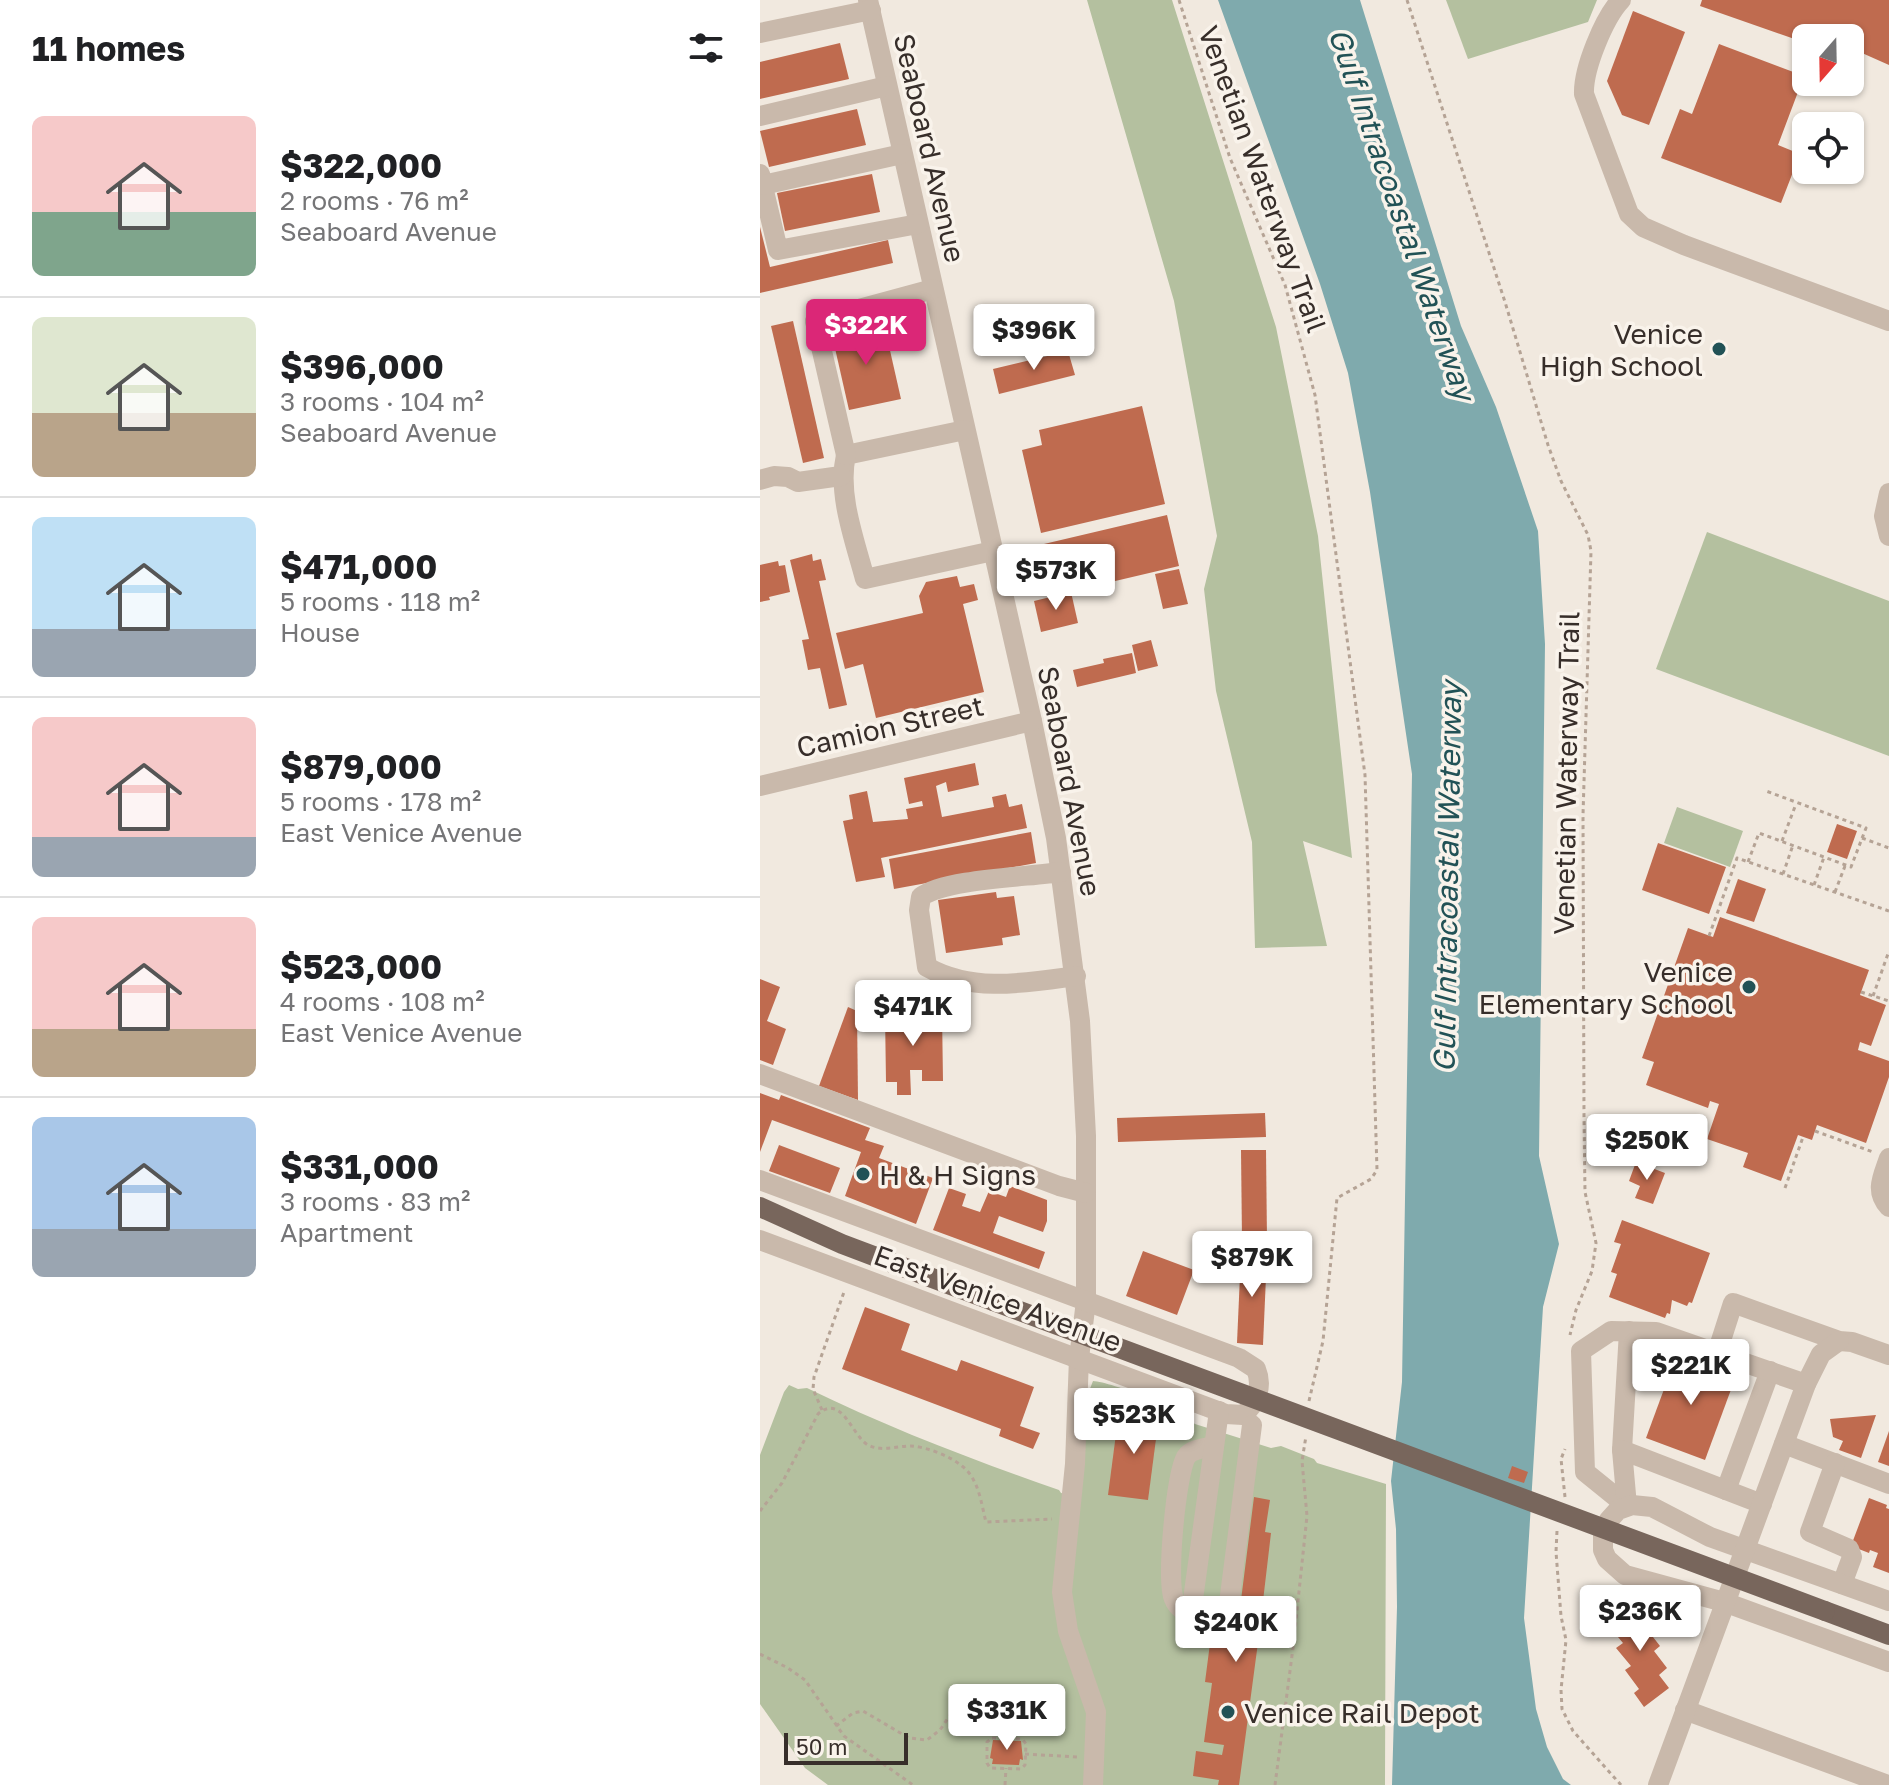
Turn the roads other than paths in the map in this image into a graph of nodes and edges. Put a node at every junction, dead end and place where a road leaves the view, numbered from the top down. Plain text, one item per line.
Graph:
1 (1620, 0) edge
2 (870, 5) edge
3 (760, 33) edge
4 (887, 86) junction
5 (760, 116) edge
6 (902, 154) junction
7 (761, 180) edge
8 (918, 224) junction
9 (933, 289) junction
10 (1889, 321) edge
11 (965, 430) junction
12 (843, 465) junction
13 (760, 480) edge
14 (1889, 493) edge
15 (1889, 536) edge
16 (993, 551) junction
17 (1032, 721) junction
18 (760, 786) edge
19 (1061, 872) junction
20 (1076, 976) junction
21 (760, 1074) edge
22 (1881, 1155) edge
23 (760, 1180) edge
24 (1086, 1193) junction
25 (760, 1207) edge
26 (1889, 1207) edge
27 (760, 1218) edge
28 (760, 1240) edge
29 (837, 1241) junction
30 (1086, 1301) junction
31 (1629, 1331) junction
32 (1839, 1341) junction
33 (1717, 1353) junction
34 (1889, 1355) edge
35 (1079, 1358) junction
36 (1770, 1371) junction
37 (1806, 1384) junction
38 (1219, 1411) junction
39 (1252, 1425) dead end
40 (1784, 1444) junction
41 (1214, 1446) junction
42 (1622, 1450) junction
43 (1835, 1463) junction
44 (1889, 1484) edge
45 (1726, 1490) junction
46 (1762, 1504) junction
47 (1627, 1506) junction
48 (1745, 1550) junction
49 (1842, 1584) junction
50 (1889, 1601) edge
51 (1724, 1602) junction
52 (1191, 1614) junction
53 (1889, 1635) edge
54 (1889, 1662) edge
55 (1685, 1710) junction
56 (1093, 1785) edge
57 (1658, 1785) edge
58 (1888, 1785) edge

1 - 10 street
2 - 3 street
2 - 4 street, Seaboard Avenue
4 - 5 street
4 - 6 street, Seaboard Avenue
6 - 7 street
6 - 8 street, Seaboard Avenue
7 - 8 street
8 - 9 street, Seaboard Avenue
9 - 11 street, Seaboard Avenue
9 - 12 street
11 - 12 street
11 - 16 street, Seaboard Avenue
12 - 13 street
12 - 16 street
14 - 15 street
16 - 17 street, Seaboard Avenue
17 - 18 street, Camion Street
17 - 19 street, Seaboard Avenue
19 - 20 street, Seaboard Avenue
19 - 20 street
20 - 24 street, Seaboard Avenue
21 - 24 street
22 - 26 street
23 - 30 street, East Venice Avenue
24 - 30 street, Seaboard Avenue
25 - 29 main road, East Venice Avenue
27 - 29 main road, East Venice Avenue
28 - 35 street, East Venice Avenue
29 - 53 main road, East Venice Avenue, bridge
30 - 35 street, Seaboard Avenue
30 - 38 street, East Venice Avenue
31 - 33 street
31 - 42 street
31 - 47 street
32 - 33 street
32 - 34 street
32 - 37 street
33 - 36 street
35 - 38 street, East Venice Avenue
35 - 56 street, Seaboard Avenue
36 - 37 street
36 - 45 street
37 - 40 street
38 - 41 street
39 - 52 street
40 - 43 street
40 - 46 street
41 - 52 street
41 - 52 street
42 - 45 street
42 - 47 street
43 - 44 street
43 - 49 street
45 - 46 street
46 - 48 street
47 - 48 street
47 - 51 street
48 - 49 street
48 - 51 street
49 - 50 street
51 - 54 street
51 - 55 street
55 - 57 street
55 - 58 street

